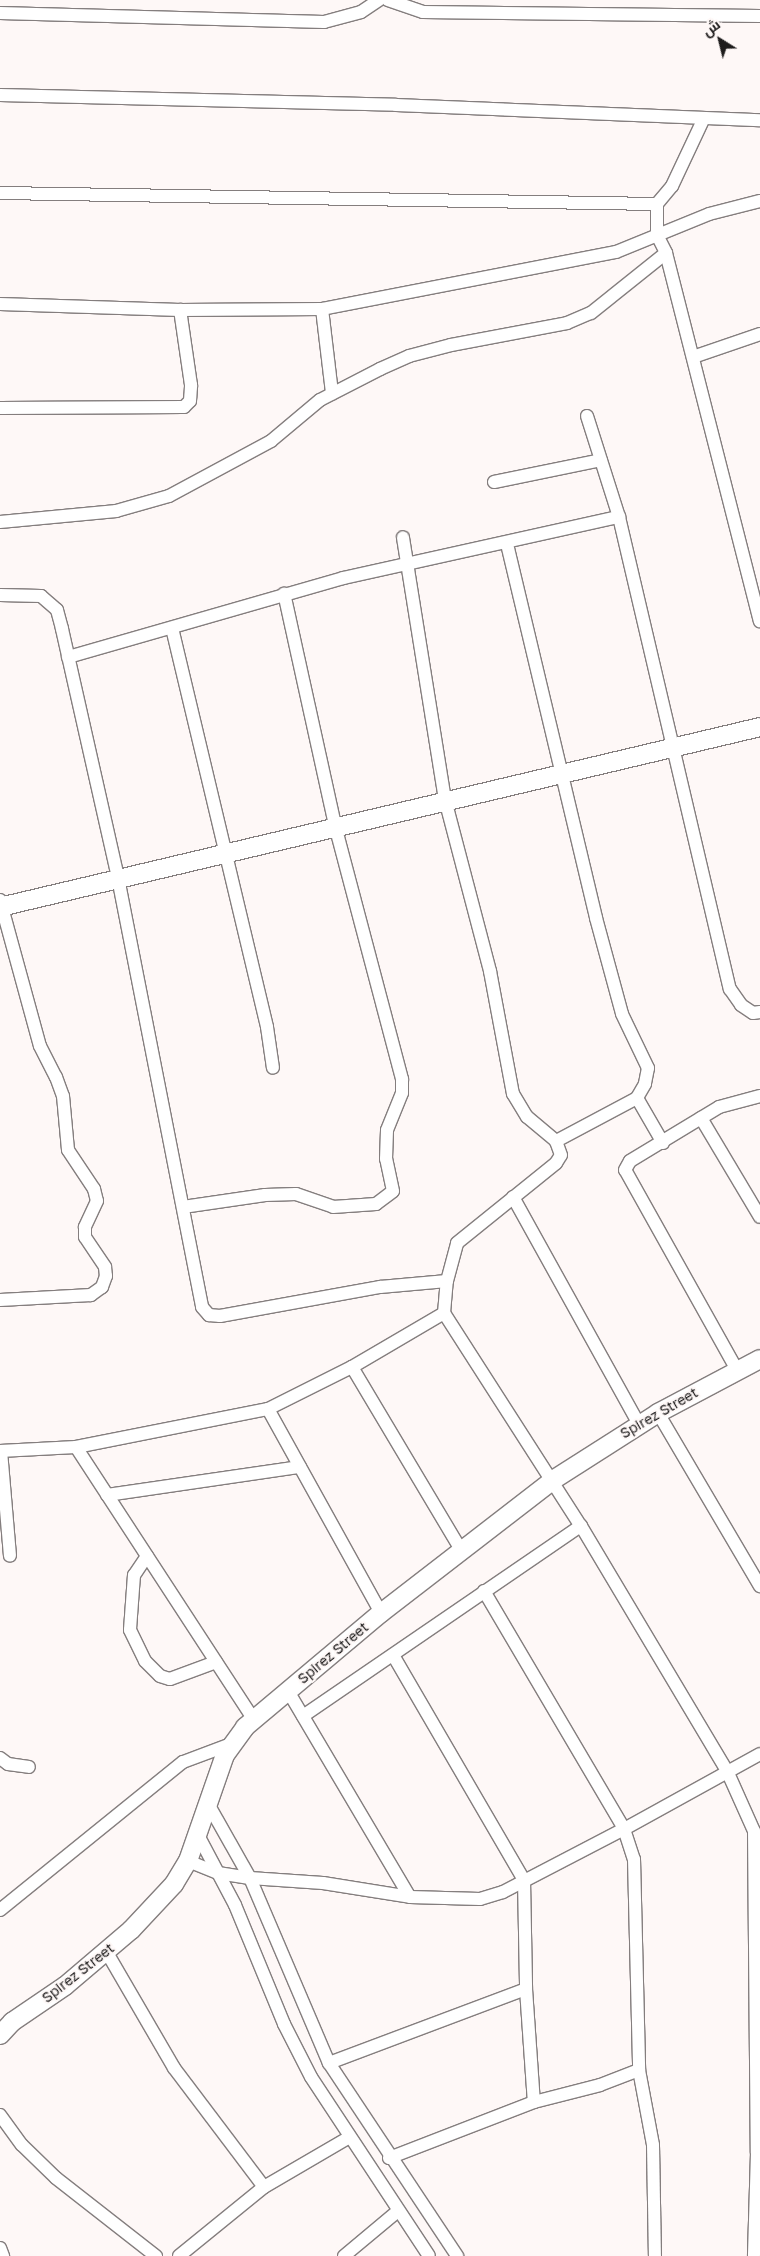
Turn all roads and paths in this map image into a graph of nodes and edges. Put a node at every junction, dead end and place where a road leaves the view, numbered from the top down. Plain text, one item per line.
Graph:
1 (379, 0) edge
2 (388, 0) edge
3 (416, 5) edge
4 (0, 13) edge
5 (760, 16) edge
6 (0, 95) edge
7 (704, 118) junction
8 (760, 120) edge
9 (0, 193) edge
10 (760, 201) edge
11 (657, 204) junction
12 (657, 235) junction
13 (666, 253) junction
14 (0, 304) edge
15 (322, 309) junction
16 (180, 310) junction
17 (760, 334) edge
18 (693, 357) junction
19 (332, 393) junction
20 (0, 408) edge
21 (587, 416) dead end
22 (601, 460) junction
23 (494, 482) dead end
24 (619, 517) junction
25 (0, 522) edge
26 (403, 537) dead end
27 (507, 544) junction
28 (406, 564) junction
29 (0, 594) edge
30 (284, 594) junction
31 (760, 622) edge
32 (172, 628) junction
33 (68, 657) junction
34 (760, 727) edge
35 (675, 747) junction
36 (562, 774) junction
37 (446, 800) junction
38 (335, 825) junction
39 (226, 852) junction
40 (118, 878) junction
41 (0, 904) edge
42 (760, 1012) edge
43 (272, 1068) dead end
44 (760, 1096) edge
45 (637, 1098) junction
46 (701, 1118) junction
47 (556, 1142) junction
48 (663, 1143) junction
49 (513, 1197) junction
50 (183, 1207) junction
51 (760, 1217) edge
52 (448, 1281) junction
53 (0, 1300) edge
54 (444, 1313) junction
55 (760, 1358) edge
56 (352, 1367) junction
57 (737, 1370) junction
58 (268, 1409) junction
59 (658, 1413) junction
60 (639, 1424) junction
61 (76, 1447) junction
62 (0, 1451) edge
63 (300, 1467) junction
64 (553, 1480) junction
65 (107, 1494) junction
66 (581, 1526) junction
67 (461, 1550) junction
68 (10, 1556) dead end
69 (147, 1556) junction
70 (760, 1586) edge
71 (484, 1592) junction
72 (381, 1613) junction
73 (393, 1656) junction
74 (216, 1662) junction
75 (288, 1691) junction
76 (303, 1716) junction
77 (254, 1720) junction
78 (231, 1744) junction
79 (760, 1754) edge
80 (0, 1758) edge
81 (29, 1768) dead end
82 (728, 1773) junction
83 (207, 1802) junction
84 (624, 1829) junction
85 (198, 1835) junction
86 (188, 1861) junction
87 (218, 1873) junction
88 (250, 1878) junction
89 (524, 1880) junction
90 (410, 1897) junction
91 (0, 1910) edge
92 (106, 1951) junction
93 (526, 1989) junction
94 (0, 2035) edge
95 (329, 2062) junction
96 (639, 2070) junction
97 (534, 2102) junction
98 (0, 2115) edge
99 (348, 2138) junction
100 (758, 2153) edge
101 (389, 2158) junction
102 (264, 2187) junction
103 (398, 2211) junction
104 (0, 2248) edge
105 (425, 2254) edge
106 (3, 2256) edge
107 (156, 2256) edge
108 (179, 2256) edge
109 (344, 2256) edge
110 (456, 2256) edge
111 (655, 2256) edge
112 (754, 2256) edge

1 - 4 street
2 - 3 street
3 - 5 street
6 - 7 street
7 - 8 street
7 - 11 street
9 - 11 street
10 - 12 street
11 - 12 street
12 - 13 street
12 - 15 street
13 - 18 street
13 - 19 street
14 - 16 street
15 - 16 street
15 - 19 street
16 - 20 street
17 - 18 street
18 - 31 street
19 - 25 street
21 - 22 street
22 - 23 street
22 - 24 street
24 - 27 street
24 - 35 street
26 - 28 street
27 - 28 street
27 - 36 street
28 - 30 street
28 - 37 street
29 - 33 street
30 - 32 street
30 - 38 street
32 - 33 street
32 - 39 street
33 - 40 street
34 - 35 main road
35 - 36 main road
35 - 42 street
36 - 37 main road
36 - 45 street
37 - 38 main road
37 - 47 street
38 - 39 main road
38 - 50 street
39 - 40 main road
39 - 43 street
40 - 41 main road
40 - 50 street
41 - 53 street
44 - 46 street
45 - 47 street
45 - 48 street
46 - 48 street
46 - 51 street
47 - 49 street
48 - 57 street
49 - 52 street
49 - 60 street
50 - 52 street
52 - 54 street
54 - 56 street
54 - 64 street
55 - 57 main road, Spirez Street
56 - 58 street
56 - 67 street
57 - 59 main road, Spirez Street
58 - 61 street
58 - 63 street
59 - 60 main road, Spirez Street
59 - 70 street
60 - 64 main road, Spirez Street
61 - 62 street
61 - 65 street
62 - 68 street
63 - 65 street
63 - 72 street
64 - 66 street
64 - 67 main road, Spirez Street
65 - 69 street
66 - 71 street
66 - 82 street
67 - 72 main road, Spirez Street
69 - 74 street
69 - 74 street
71 - 73 street
71 - 84 street
72 - 75 main road, Spirez Street
73 - 76 street
73 - 89 street
74 - 77 street
75 - 76 street
75 - 77 main road, Spirez Street
76 - 90 street
77 - 78 main road, Spirez Street
78 - 83 main road, Spirez Street
78 - 91 street
79 - 82 street
80 - 81 street
82 - 84 street
82 - 100 street
83 - 85 main road, Spirez Street
83 - 88 street
84 - 89 street
84 - 96 street
85 - 86 main road, Spirez Street
85 - 87 street
86 - 87 street
86 - 92 main road, Spirez Street
87 - 88 street
87 - 99 street
88 - 90 street
88 - 95 street
89 - 90 street
89 - 93 street
92 - 94 main road, Spirez Street
92 - 102 street
93 - 95 street
93 - 97 street
95 - 101 street
96 - 97 street
96 - 111 street
97 - 101 street
98 - 107 street
99 - 102 street
99 - 103 street
100 - 112 street
101 - 110 street
102 - 108 street
103 - 105 street
103 - 109 street
104 - 106 street

